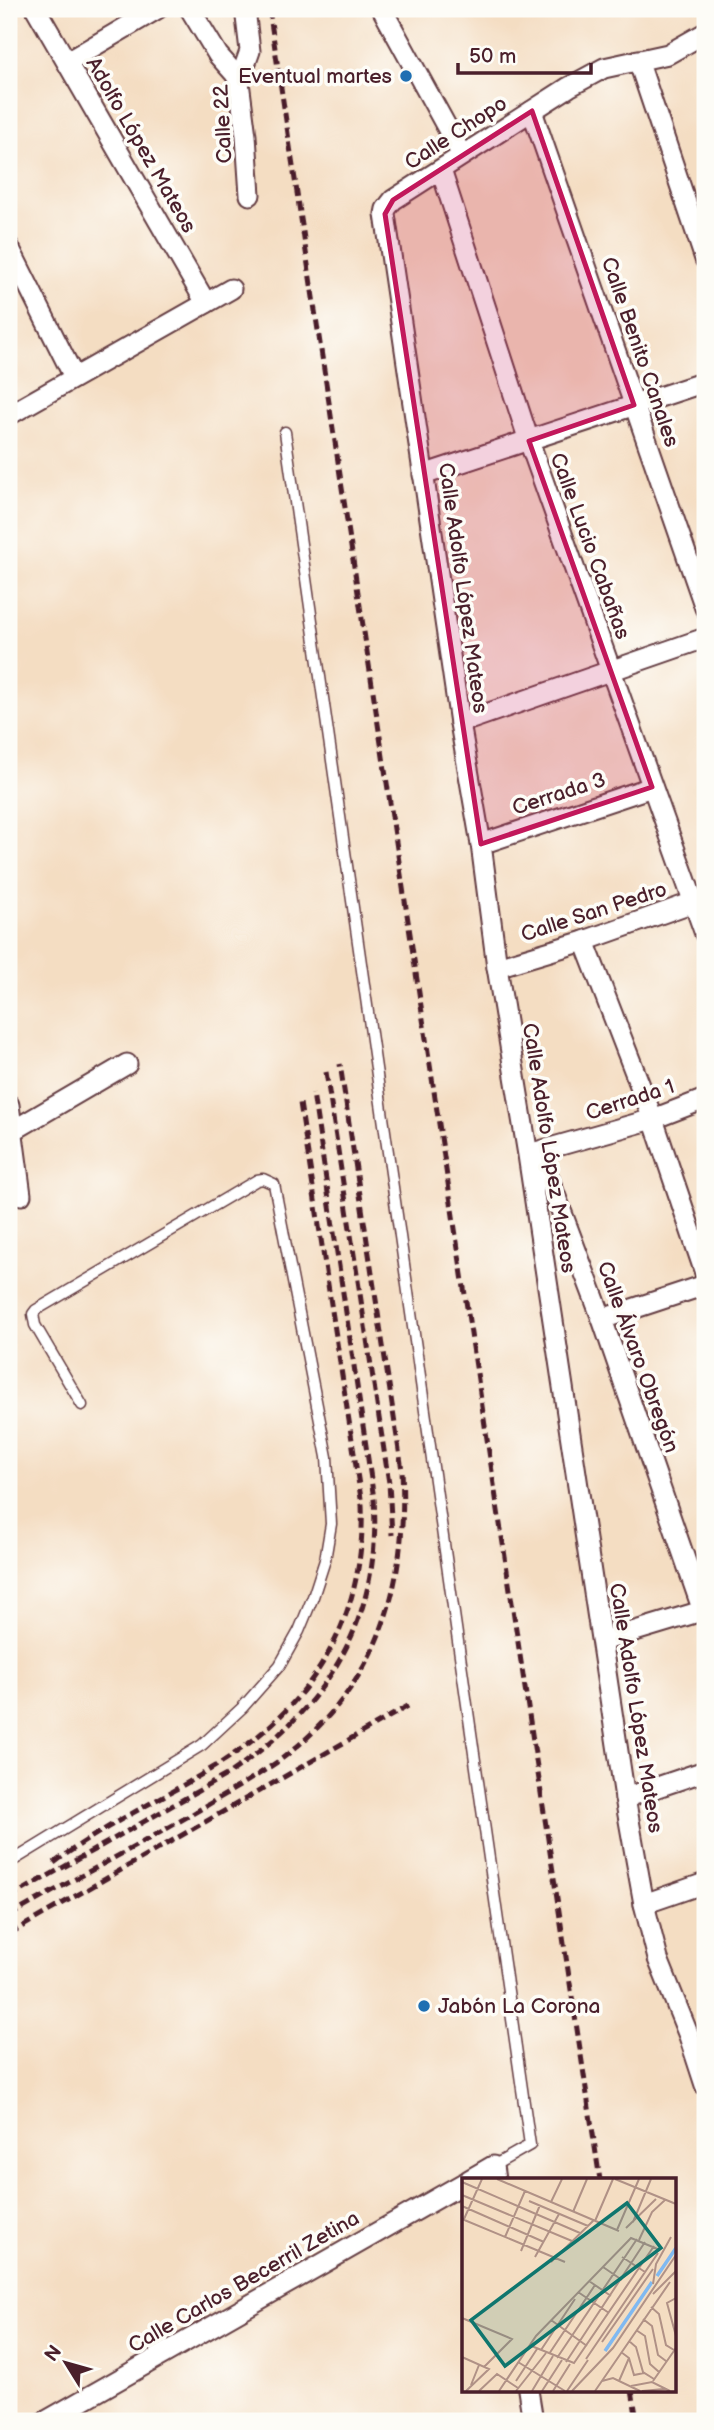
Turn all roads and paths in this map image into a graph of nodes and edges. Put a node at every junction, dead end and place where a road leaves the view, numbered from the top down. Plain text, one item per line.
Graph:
1 (36, 9) edge
2 (157, 9) edge
3 (190, 9) edge
4 (245, 9) edge
5 (382, 9) edge
6 (705, 33) edge
7 (638, 60) junction
8 (67, 62) junction
9 (239, 82) junction
10 (532, 111) junction
11 (462, 155) junction
12 (441, 170) junction
13 (250, 195) dead end
14 (386, 209) joint
15 (9, 247) edge
16 (705, 259) edge
17 (231, 289) dead end
18 (206, 303) junction
19 (74, 377) junction
20 (705, 382) edge
21 (634, 405) junction
22 (9, 415) edge
23 (285, 432) dead end
24 (529, 441) junction
25 (423, 475) junction
26 (705, 608) edge
27 (705, 638) edge
28 (610, 671) junction
29 (460, 723) junction
30 (652, 787) junction
31 (481, 845) junction
32 (700, 900) edge
33 (705, 934) edge
34 (584, 942) junction
35 (497, 967) junction
36 (128, 1064) dead end
37 (705, 1099) edge
38 (9, 1105) edge
39 (653, 1119) junction
40 (10, 1132) edge
41 (533, 1153) junction
42 (21, 1195) dead end
43 (705, 1273) edge
44 (705, 1285) edge
45 (602, 1319) junction
46 (82, 1405) dead end
47 (705, 1613) edge
48 (603, 1641) junction
49 (705, 1771) edge
50 (625, 1798) junction
51 (9, 1863) edge
52 (705, 1883) edge
53 (644, 1904) junction
54 (697, 2032) edge
55 (705, 2085) edge
56 (494, 2173) edge
57 (476, 2178) edge
58 (462, 2184) edge
59 (528, 2392) edge
60 (46, 2421) edge
61 (533, 2421) edge

1 - 8 street, Adolfo López Mateos
2 - 8 street
3 - 9 street
4 - 9 street, Calle 22
5 - 11 street
6 - 7 street, Calle Chopo
7 - 10 street, Calle Chopo
7 - 16 street
8 - 18 street, Adolfo López Mateos
9 - 13 street, Calle 22
10 - 11 street, Calle Chopo
10 - 21 street, Calle Benito Canales
11 - 12 street, Calle Chopo
12 - 14 street, Calle Chopo
12 - 24 street, Calle Lucio Cabañas
14 - 25 street, Calle Adolfo López Mateos
15 - 19 street
17 - 18 street
18 - 19 street
19 - 22 street
20 - 21 street
21 - 24 street
21 - 26 street, Calle Benito Canales
23 - 56 lane
24 - 25 street
24 - 28 street, Calle Lucio Cabañas
25 - 29 street, Calle Adolfo López Mateos
27 - 28 street
28 - 29 street
28 - 30 street, Calle Lucio Cabañas
29 - 31 street, Calle Adolfo López Mateos
30 - 31 street, Cerrada 3
30 - 32 street, Calle Lucio Cabañas
31 - 35 street, Calle Adolfo López Mateos
32 - 33 street, Calle Lucio Cabañas
32 - 34 street, Calle San Pedro
34 - 35 street, Calle San Pedro
34 - 39 street
35 - 41 street, Calle Adolfo López Mateos
36 - 40 street
37 - 39 street, Cerrada 1
38 - 40 street
39 - 41 street, Cerrada 1
39 - 43 street
40 - 42 street
41 - 45 street, Calle Álvaro Obregón
41 - 48 street, Calle Adolfo López Mateos
44 - 45 street
45 - 47 street, Calle Álvaro Obregón
46 - 51 lane
47 - 48 street
48 - 50 street, Calle Adolfo López Mateos
49 - 50 street
50 - 53 street, Calle Adolfo López Mateos
52 - 53 street
53 - 54 street, Calle Adolfo López Mateos
54 - 55 street, Calle Adolfo López Mateos
56 - 57 street
58 - 60 street, Calle Carlos Becerril Zetina
59 - 61 street

